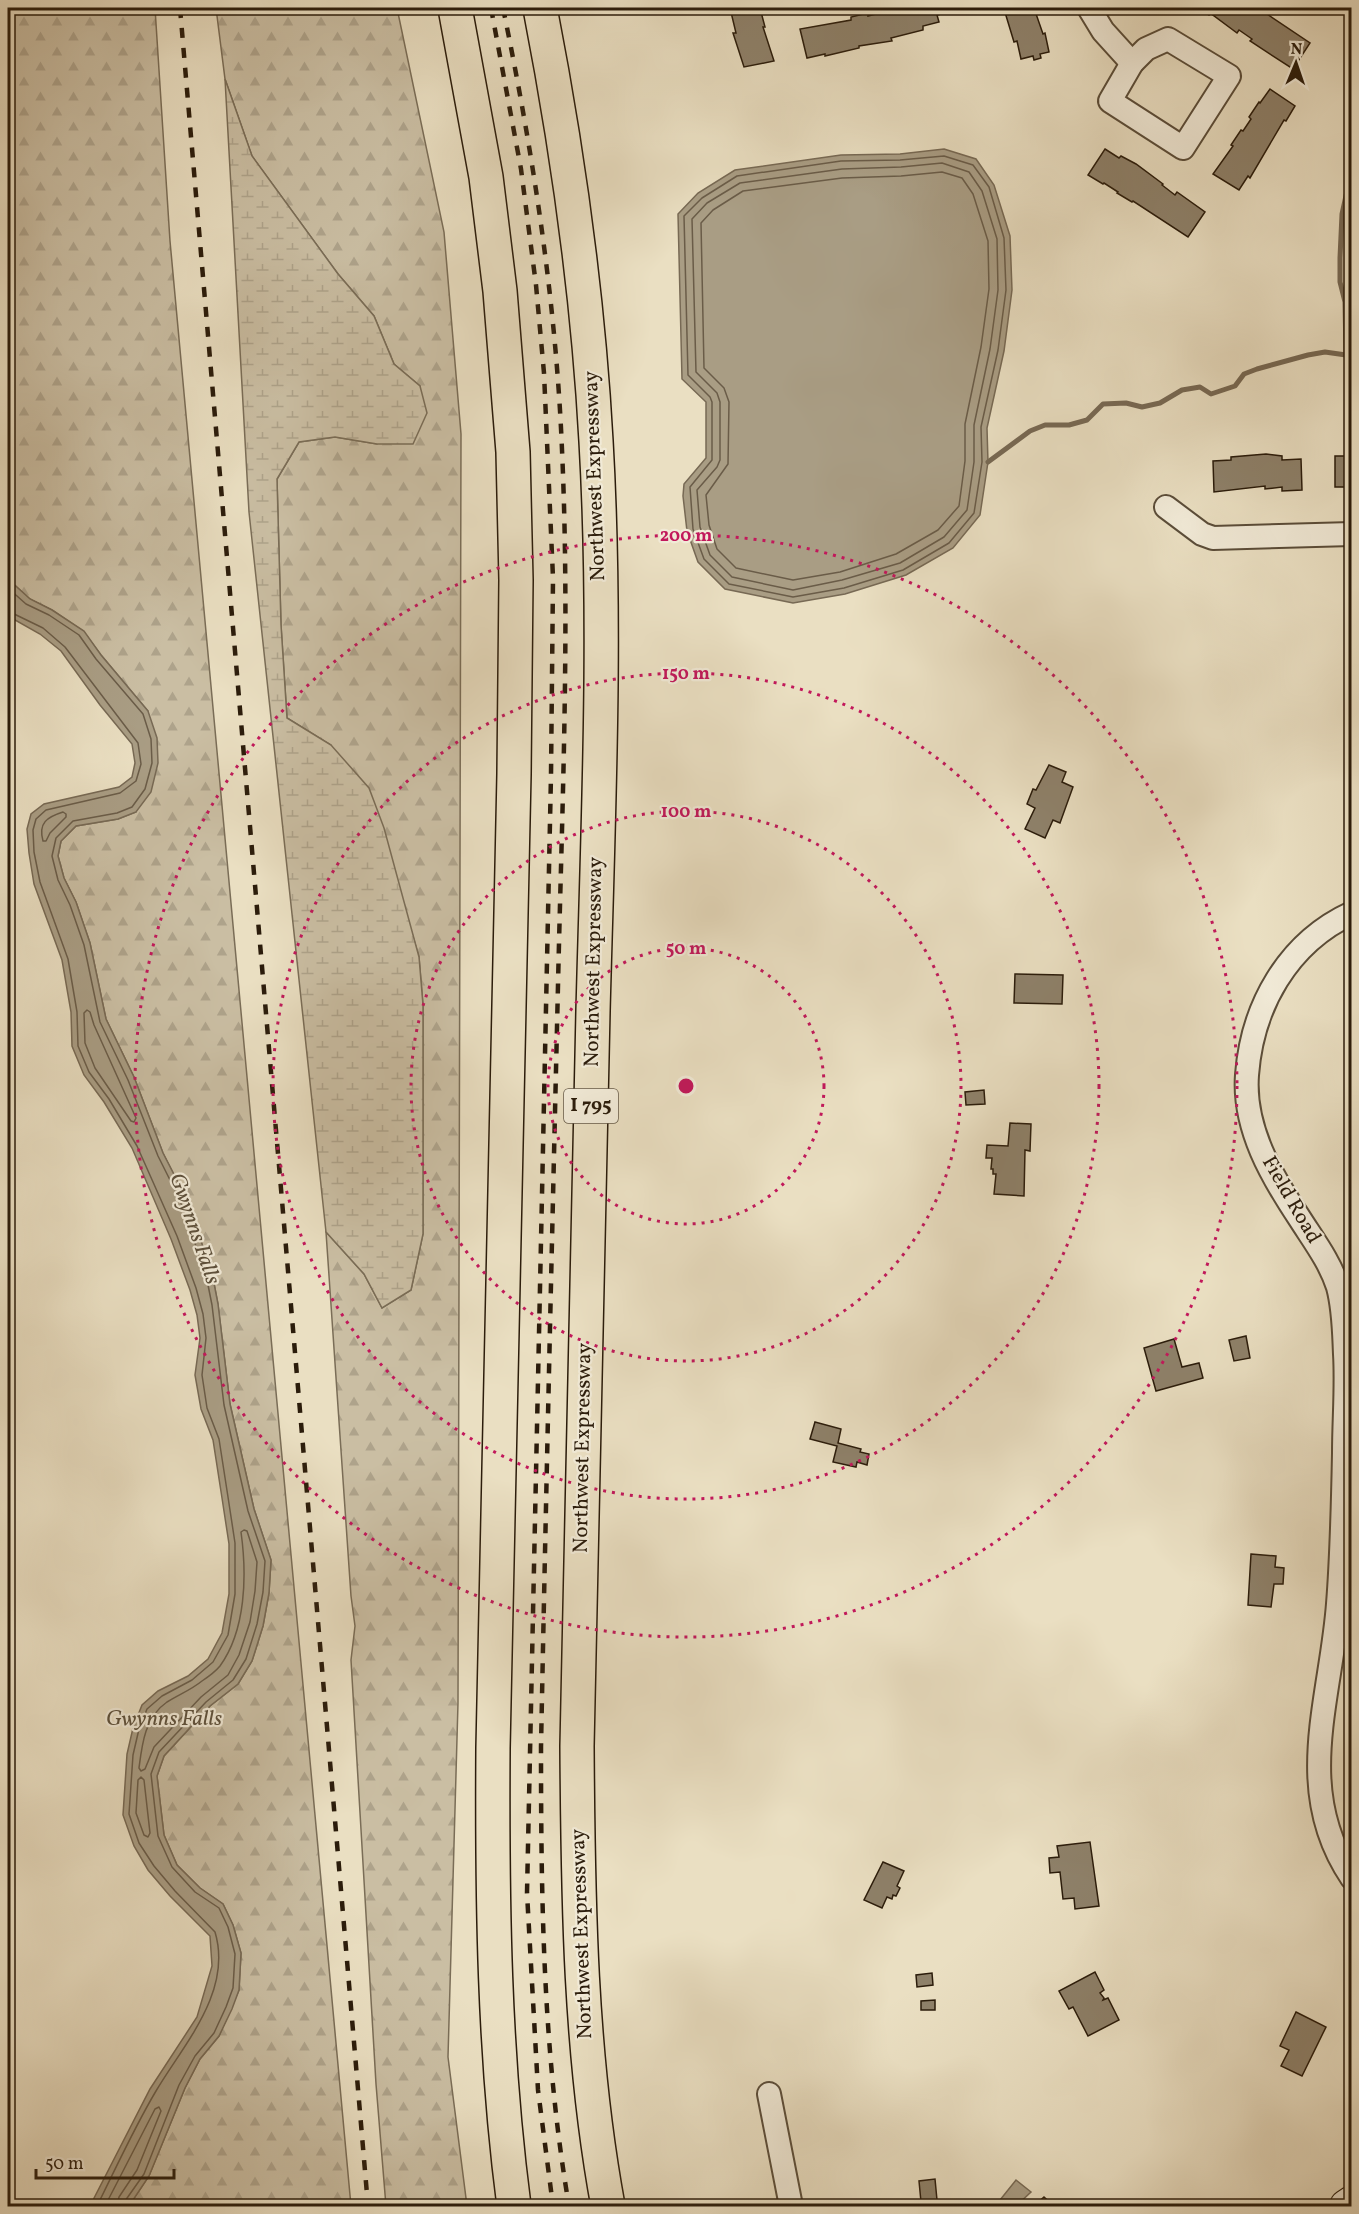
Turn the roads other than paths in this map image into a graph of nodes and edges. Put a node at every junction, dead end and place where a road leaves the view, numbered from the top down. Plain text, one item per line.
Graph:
1 (455, 8) edge
2 (540, 8) edge
3 (1089, 8) edge
4 (1132, 63) junction
5 (1166, 507) dead end
6 (1352, 534) edge
7 (1352, 913) edge
8 (1352, 1878) edge
9 (769, 2094) dead end
10 (1352, 2202) edge
11 (514, 2206) edge
12 (609, 2206) edge
13 (791, 2206) edge
14 (1346, 2206) edge

1 - 11 highway
2 - 12 highway, Northwest Expressway / I 795
3 - 4 street
4 - 4 street
5 - 6 street
7 - 8 street, Field Road
9 - 13 street
10 - 14 main road

